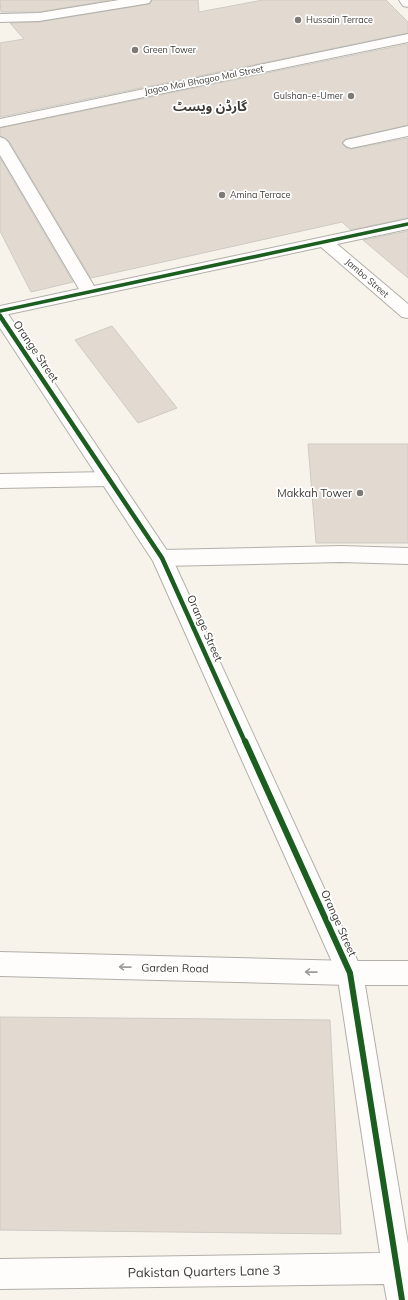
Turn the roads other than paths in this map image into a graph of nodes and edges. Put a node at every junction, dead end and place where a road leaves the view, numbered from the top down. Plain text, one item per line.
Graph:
1 (144, 0) edge
2 (406, 0) edge
3 (408, 3) edge
4 (39, 17) junction
5 (0, 18) edge
6 (0, 23) edge
7 (408, 38) edge
8 (0, 123) edge
9 (408, 131) edge
10 (0, 142) edge
11 (351, 143) dead end
12 (408, 224) edge
13 (325, 242) junction
14 (89, 291) junction
15 (0, 311) edge
16 (408, 313) edge
17 (0, 315) edge
18 (109, 479) junction
19 (0, 481) edge
20 (408, 556) edge
21 (162, 558) junction
22 (0, 964) edge
23 (350, 973) junction
24 (408, 973) edge
25 (402, 1269) edge
26 (0, 1274) edge
27 (402, 1300) edge

1 - 4 street
2 - 3 street
4 - 5 street
4 - 6 street
7 - 8 street, Jagoo Mai Bhagoo Mal Street
9 - 11 street
10 - 14 street
12 - 13 street
13 - 14 street
13 - 16 street, Jambo Street
14 - 15 street
17 - 18 street, Orange Street
18 - 19 street
18 - 21 street, Orange Street
20 - 21 street
21 - 23 street, Orange Street
23 -> 22 street, Garden Road
23 - 24 street, Garden Road
23 - 25 street, Orange Street
25 - 26 street, Pakistan Quarters Lane 3
25 - 27 street, Orange Street

